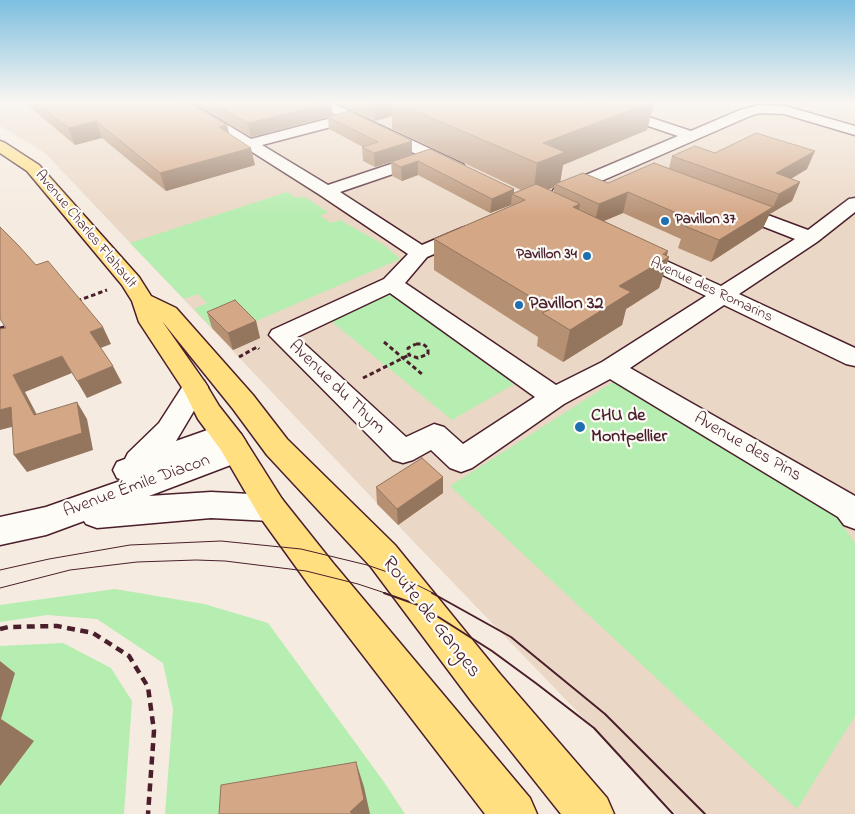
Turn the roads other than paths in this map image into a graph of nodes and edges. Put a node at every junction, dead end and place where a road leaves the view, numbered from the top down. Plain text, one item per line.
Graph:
1 (245, 141) edge
2 (261, 141) edge
3 (402, 141) edge
4 (680, 141) edge
5 (250, 144) junction
6 (0, 146) edge
7 (433, 156) junction
8 (624, 165) junction
9 (642, 173) edge
10 (474, 176) edge
11 (326, 191) junction
12 (550, 197) edge
13 (717, 202) edge
14 (855, 203) edge
15 (480, 227) edge
16 (810, 238) junction
17 (618, 246) edge
18 (420, 253) junction
19 (392, 284) junction
20 (137, 292) junction
21 (721, 296) junction
22 (855, 358) edge
23 (612, 368) junction
24 (195, 387) junction
25 (554, 398) junction
26 (246, 436) junction
27 (128, 470) junction
28 (853, 507) edge
29 (272, 508) junction
30 (46, 521) junction
31 (0, 523) edge
32 (0, 531) edge
33 (514, 814) edge
34 (591, 814) edge

1 - 5 street
2 - 5 street
3 - 7 street
4 - 8 street
5 - 11 street
6 - 20 main road, Avenue Charles Flahault
7 - 10 street
7 - 11 street
8 - 9 street
8 - 12 street
11 - 18 street
13 - 16 street
14 - 16 street, Avenue du Thym
15 - 18 street
16 - 21 street, Avenue du Thym
17 - 21 street, Avenue des Romarins
18 - 19 street
19 - 25 street
19 - 25 street, Avenue du Thym
20 - 24 main road, Avenue Charles Flahault
20 - 26 main road, Avenue Charles Flahault
21 - 22 street, Avenue des Romarins
21 - 23 street, Avenue du Thym
23 - 25 street, Avenue du Thym
23 - 28 street, Avenue des Pins
24 - 26 main road, Avenue Charles Flahault
24 - 27 street, Avenue Émile Diacon
26 - 27 street, Avenue Émile Diacon
26 - 29 main road
26 - 30 street, Avenue Émile Diacon
26 - 34 main road, Route de Ganges
27 - 31 street, Avenue Émile Diacon
29 - 30 street, Avenue Émile Diacon
29 - 33 main road
30 - 32 street, Avenue Émile Diacon

